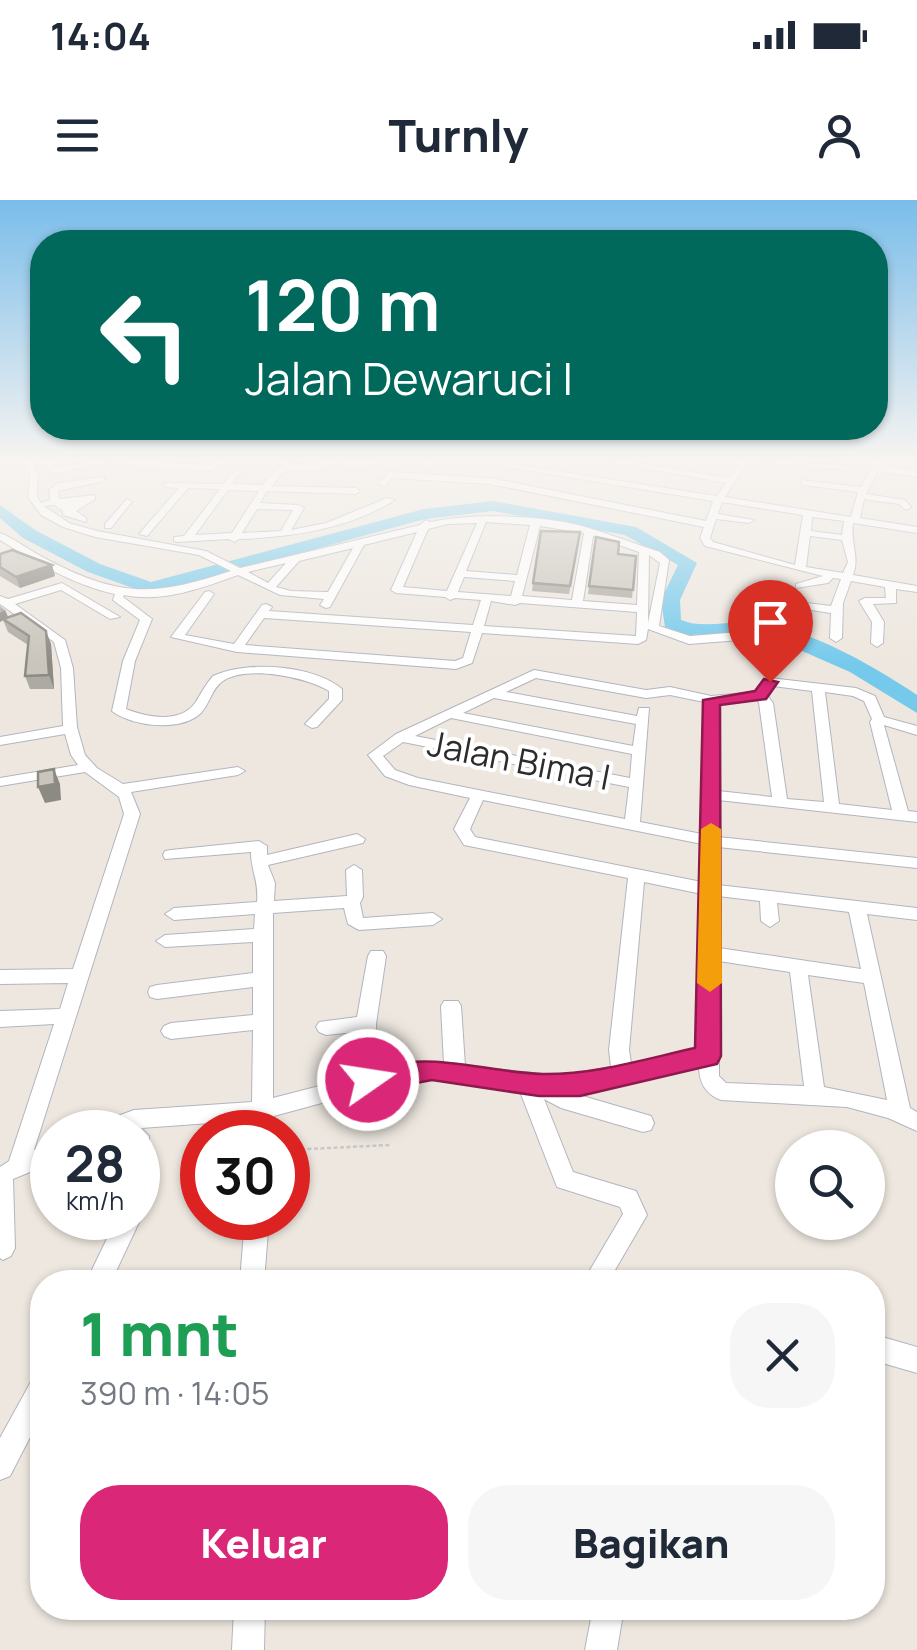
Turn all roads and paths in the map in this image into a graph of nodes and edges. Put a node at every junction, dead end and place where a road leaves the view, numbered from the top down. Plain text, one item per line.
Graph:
1 (77, 529) edge
2 (120, 529) edge
3 (149, 529) edge
4 (195, 529) edge
5 (241, 529) edge
6 (287, 529) edge
7 (303, 529) edge
8 (405, 529) edge
9 (423, 529) edge
10 (479, 529) edge
11 (534, 529) edge
12 (575, 529) edge
13 (709, 529) edge
14 (807, 529) edge
15 (849, 529) edge
16 (884, 529) edge
17 (589, 531) junction
18 (807, 533) junction
19 (144, 534) junction
20 (284, 534) junction
21 (0, 536) edge
22 (846, 538) junction
23 (188, 539) junction
24 (234, 540) junction
25 (362, 540) junction
26 (879, 541) dead end
27 (644, 550) junction
28 (295, 559) junction
29 (772, 562) junction
30 (800, 568) junction
31 (236, 571) junction
32 (461, 574) junction
33 (756, 574) dead end
34 (831, 574) junction
35 (847, 577) junction
36 (520, 578) junction
37 (890, 585) junction
38 (800, 586) dead end
39 (274, 589) junction
40 (917, 589) edge
41 (119, 594) junction
42 (209, 594) dead end
43 (332, 596) junction
44 (450, 597) junction
45 (486, 600) junction
46 (4, 601) edge
47 (515, 602) junction
48 (798, 605) dead end
49 (578, 606) junction
50 (641, 609) junction
51 (836, 610) junction
52 (261, 614) junction
53 (29, 617) junction
54 (114, 617) dead end
55 (319, 618) junction
56 (14, 622) edge
57 (476, 631) junction
58 (740, 636) dead end
59 (836, 638) dead end
60 (877, 643) dead end
61 (238, 648) junction
62 (818, 688) junction
63 (493, 694) junction
64 (646, 694) junction
65 (760, 695) junction
66 (711, 700) junction
67 (450, 714) junction
68 (881, 720) junction
69 (643, 721) junction
70 (312, 724) dead end
71 (69, 729) junction
72 (917, 732) edge
73 (401, 737) junction
74 (0, 741) edge
75 (639, 750) junction
76 (86, 768) junction
77 (238, 771) dead end
78 (0, 782) edge
79 (636, 784) junction
80 (123, 789) junction
81 (479, 794) junction
82 (710, 794) junction
83 (780, 802) junction
84 (832, 808) junction
85 (909, 816) edge
86 (632, 825) junction
87 (357, 840) dead end
88 (711, 840) junction
89 (258, 854) junction
90 (171, 855) dead end
91 (917, 863) edge
92 (354, 870) dead end
93 (636, 878) junction
94 (712, 890) junction
95 (768, 897) junction
96 (351, 903) junction
97 (858, 907) junction
98 (264, 909) junction
99 (174, 914) dead end
100 (917, 914) edge
101 (433, 919) dead end
102 (770, 921) dead end
103 (262, 935) junction
104 (165, 940) dead end
105 (710, 953) junction
106 (377, 956) dead end
107 (798, 967) junction
108 (79, 976) junction
109 (0, 977) edge
110 (871, 977) junction
111 (264, 978) junction
112 (157, 992) dead end
113 (451, 1006) dead end
114 (66, 1016) junction
115 (0, 1018) edge
116 (265, 1021) junction
117 (366, 1024) junction
118 (326, 1028) dead end
119 (171, 1031) dead end
120 (708, 1056) junction
121 (622, 1072) junction
122 (455, 1073) junction
123 (368, 1080) junction
124 (533, 1084) junction
125 (814, 1094) junction
126 (263, 1110) edge
127 (291, 1110) edge
128 (908, 1117) edge
129 (643, 1123) dead end
130 (390, 1144) dead end
131 (310, 1149) edge
132 (30, 1163) edge
133 (6, 1173) edge
134 (118, 1240) edge
135 (255, 1240) edge
136 (4, 1248) dead end
137 (104, 1270) edge
138 (253, 1270) edge
139 (601, 1270) edge
140 (885, 1351) edge
141 (917, 1360) edge
142 (30, 1410) edge
143 (0, 1466) edge
144 (249, 1620) edge
145 (607, 1620) edge
146 (248, 1650) edge
147 (601, 1650) edge

1 - 31 street
2 - 19 street
3 - 19 street
4 - 23 street
5 - 24 street
6 - 20 street
7 - 20 street
8 - 25 street
9 - 44 street
10 - 32 street
11 - 36 street
12 - 17 street
13 - 29 street
14 - 18 street
15 - 22 street
16 - 26 street
17 - 27 street
17 - 49 street
18 - 22 street
18 - 30 street
19 - 23 street
20 - 24 street
21 - 41 street
22 - 35 street
23 - 24 street
25 - 28 street
25 - 43 street
27 - 50 street
27 - 58 street
28 - 31 street
28 - 39 street
29 - 30 street
29 - 33 street
30 - 34 street
31 - 39 street
31 - 41 street
32 - 36 street
32 - 44 street
34 - 35 street
34 - 38 street
35 - 37 street
35 - 51 street
36 - 47 street
37 - 40 street
37 - 60 street
39 - 43 street
39 - 52 street
41 - 70 street
42 - 61 street
43 - 55 street
44 - 45 street
45 - 47 street
45 - 57 street
46 - 53 street
46 - 54 street
47 - 49 street
48 - 51 street
49 - 50 street
50 - 57 street
51 - 59 street
52 - 55 street
52 - 61 street
53 - 56 street
53 - 71 street
55 - 57 street
57 - 61 street
62 - 65 street
62 - 68 street
62 - 84 street
63 - 64 street
63 - 67 street
63 - 69 street
64 - 66 street
64 - 69 street
65 - 66 street
65 - 83 street
66 - 82 street
67 - 73 street
67 - 75 street
68 - 72 street
68 - 85 street
69 - 75 street
71 - 74 street
71 - 76 street
73 - 79 street, Jalan Bima I
73 - 81 street
75 - 79 street
76 - 78 street
76 - 80 street
77 - 80 street
79 - 86 street
80 - 108 street
81 - 86 street
81 - 93 street
82 - 83 street
82 - 88 street
83 - 84 street
84 - 85 street
86 - 88 street
87 - 89 street
88 - 91 street
88 - 94 street
89 - 90 street
89 - 98 street
92 - 96 street
93 - 94 street
93 - 121 street
94 - 95 street
94 - 105 street
95 - 97 street
95 - 102 street
96 - 98 street
96 - 101 street
97 - 100 street
97 - 110 street
98 - 99 street
98 - 103 street
103 - 104 street
103 - 111 street
105 - 107 street
105 - 120 street
106 - 117 street
107 - 110 street
107 - 125 street
108 - 109 street
108 - 114 street
110 - 128 street
111 - 112 street
111 - 116 street
113 - 122 street
114 - 115 street
114 - 133 street
116 - 119 street
116 - 126 street
117 - 118 street
117 - 123 street
120 - 121 street
120 - 125 street
121 - 124 street
122 - 123 street
122 - 124 street
123 - 127 street
124 - 129 street
124 - 139 street
125 - 128 street
130 - 131 path
132 - 133 street
133 - 136 street
134 - 137 street
135 - 138 street
140 - 141 street
142 - 143 street
144 - 146 street
145 - 147 street

